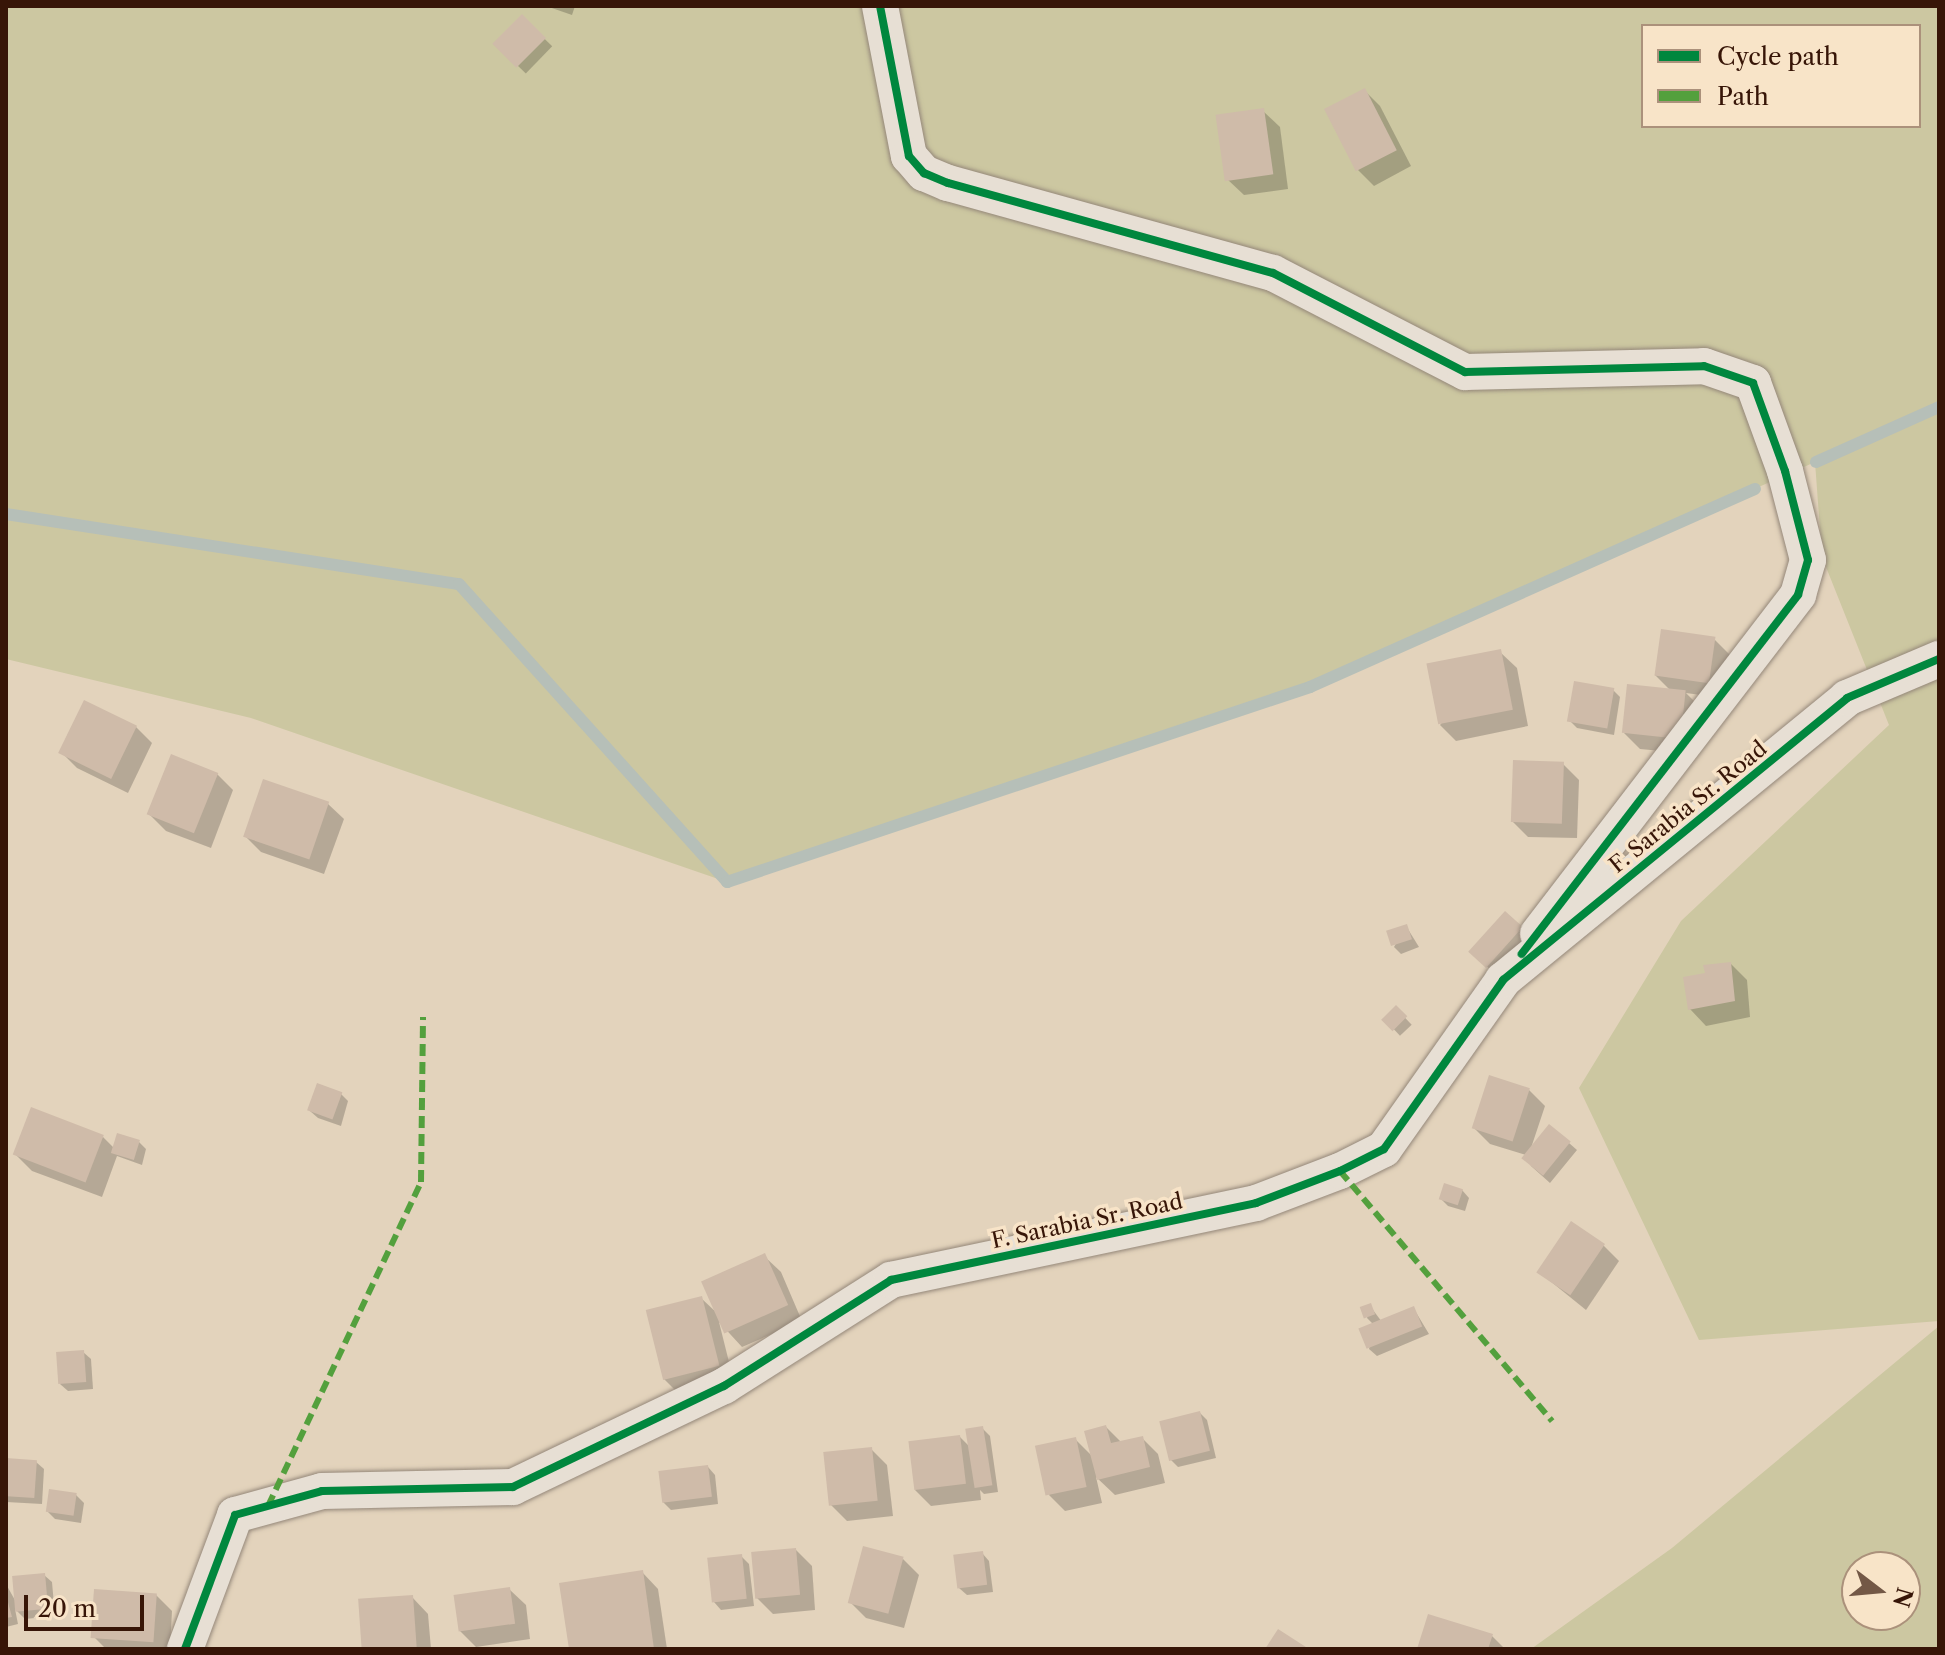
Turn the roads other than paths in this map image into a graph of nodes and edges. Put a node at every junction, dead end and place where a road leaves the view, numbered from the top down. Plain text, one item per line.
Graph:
1 (880, 6) edge
2 (1939, 659) edge
3 (1503, 980) junction
4 (185, 1649) edge

1 - 3 street
2 - 3 street, F. Sarabia Sr. Road
3 - 4 street, F. Sarabia Sr. Road

